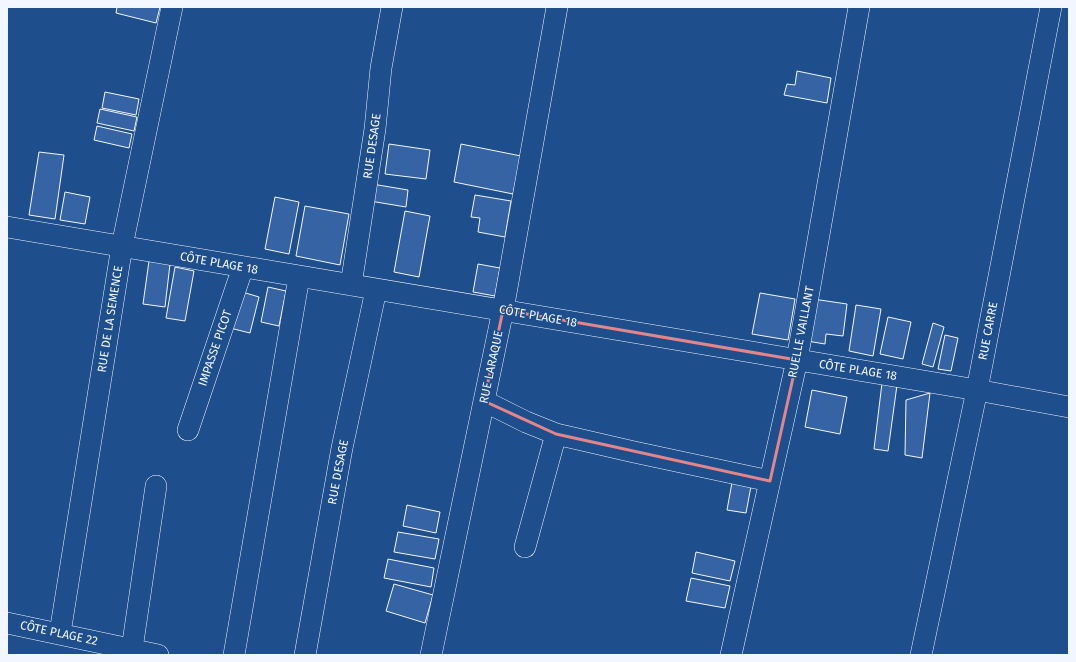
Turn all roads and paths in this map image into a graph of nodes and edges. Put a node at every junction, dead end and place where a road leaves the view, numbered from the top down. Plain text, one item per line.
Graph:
1 (172, 7) edge
2 (392, 7) edge
3 (557, 7) edge
4 (859, 7) edge
5 (1051, 7) edge
6 (7, 227) edge
7 (122, 246) junction
8 (243, 267) junction
9 (299, 277) junction
10 (351, 285) junction
11 (376, 290) junction
12 (503, 310) junction
13 (797, 360) junction
14 (977, 390) junction
15 (484, 401) junction
16 (1069, 407) edge
17 (188, 430) dead end
18 (556, 434) junction
19 (770, 481) junction
20 (156, 486) dead end
21 (525, 547) dead end
22 (7, 623) edge
23 (60, 633) junction
24 (132, 649) junction
25 (158, 655) edge
26 (234, 655) edge
27 (305, 655) edge
28 (431, 655) edge
29 (731, 655) edge
30 (921, 655) edge

1 - 7 street, RUE DE LA SEMENCE
2 - 10 street, RUE DESAGE
3 - 12 street, RUE LARAQUE
4 - 13 street, RUELLE VAILLANT
5 - 14 street, RUE CARRE
6 - 7 street, CÔTE PLAGE 18
7 - 8 street, CÔTE PLAGE 18
7 - 23 street, RUE DE LA SEMENCE
8 - 9 street, CÔTE PLAGE 18
8 - 17 street, IMPASSE PICOT
9 - 10 street, CÔTE PLAGE 18
9 - 26 street
10 - 11 street, CÔTE PLAGE 18
11 - 12 street, CÔTE PLAGE 18
11 - 27 street, RUE DESAGE
12 - 13 street, CÔTE PLAGE 18
12 - 15 street, RUE LARAQUE
13 - 14 street, CÔTE PLAGE 18
13 - 19 street, RUELLE VAILLANT
14 - 16 street, CÔTE PLAGE 18
14 - 30 street, RUE CARRE
15 - 18 street
15 - 28 street, RUE LARAQUE
18 - 19 street
18 - 21 street
19 - 29 street, RUELLE VAILLANT
20 - 24 street
22 - 23 street, CÔTE PLAGE 22
23 - 24 street, CÔTE PLAGE 22
24 - 25 street, CÔTE PLAGE 22

